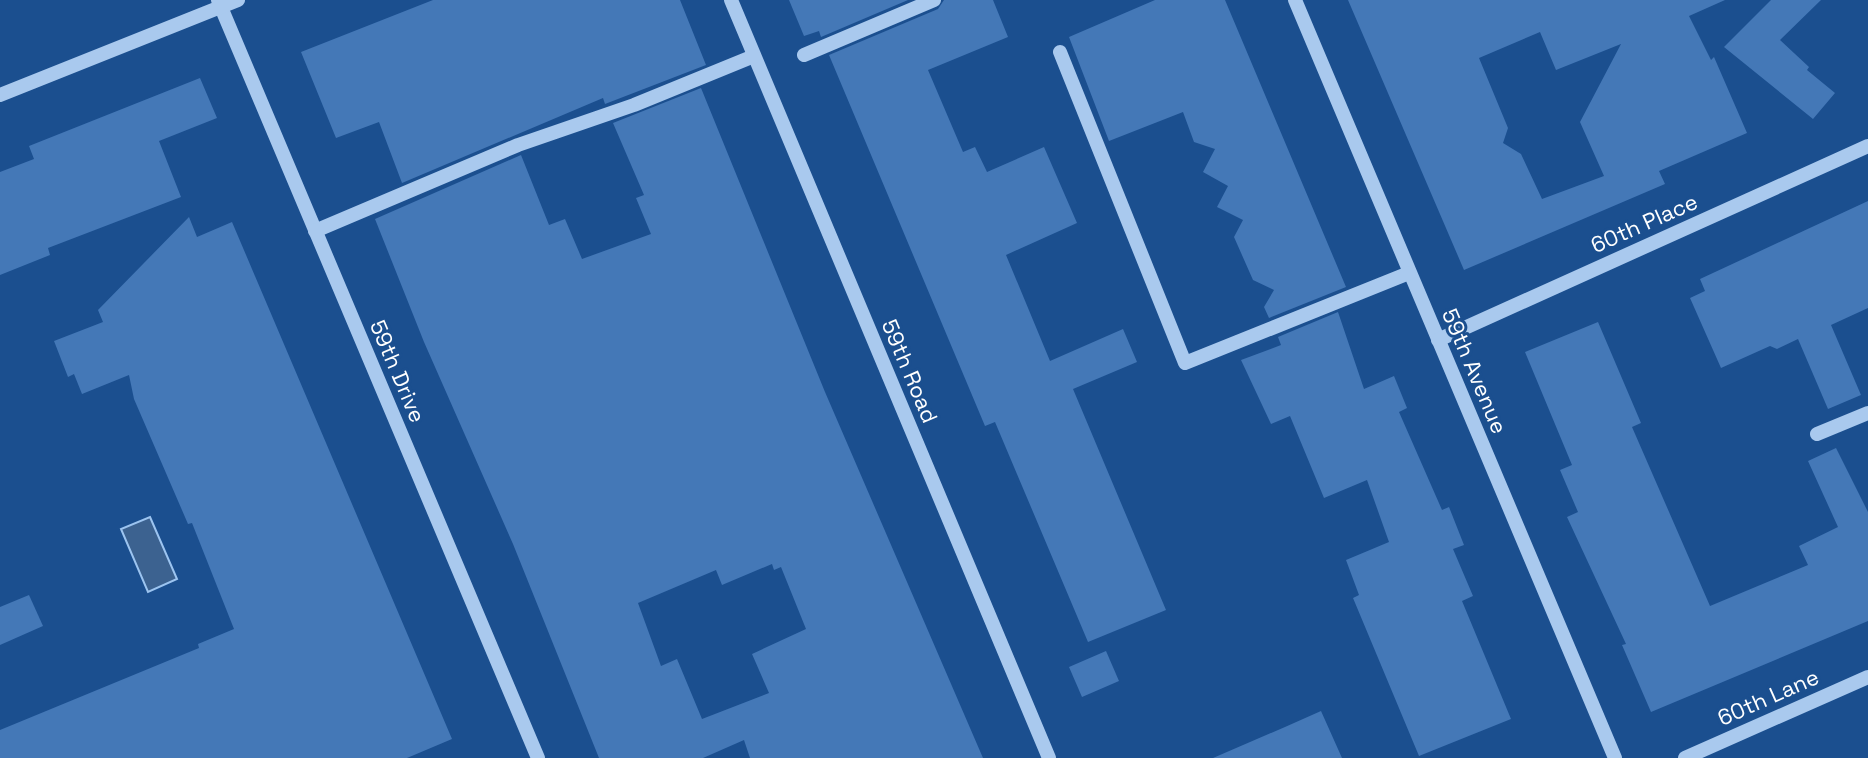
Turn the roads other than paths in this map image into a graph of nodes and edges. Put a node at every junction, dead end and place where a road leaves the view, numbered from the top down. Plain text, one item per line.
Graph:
1 (238, 0) edge
2 (731, 0) edge
3 (934, 0) edge
4 (1295, 0) edge
5 (219, 3) edge
6 (1060, 52) dead end
7 (804, 55) dead end
8 (754, 56) junction
9 (0, 95) edge
10 (1868, 146) edge
11 (315, 231) junction
12 (1409, 273) junction
13 (1438, 340) junction
14 (1868, 413) edge
15 (1817, 434) dead end
16 (1868, 677) edge
17 (533, 757) edge
18 (1049, 758) edge
19 (1615, 758) edge
20 (1685, 758) edge

1 - 5 street
2 - 8 street, 59th Road
3 - 7 street
4 - 12 street, 59th Avenue
5 - 9 street
5 - 11 street, 59th Drive
6 - 12 street
8 - 11 street
8 - 18 street, 59th Road
10 - 13 street, 60th Place
11 - 17 street, 59th Drive
12 - 13 street, 59th Avenue
13 - 19 street, 59th Avenue
14 - 15 street
16 - 20 street, 60th Lane

